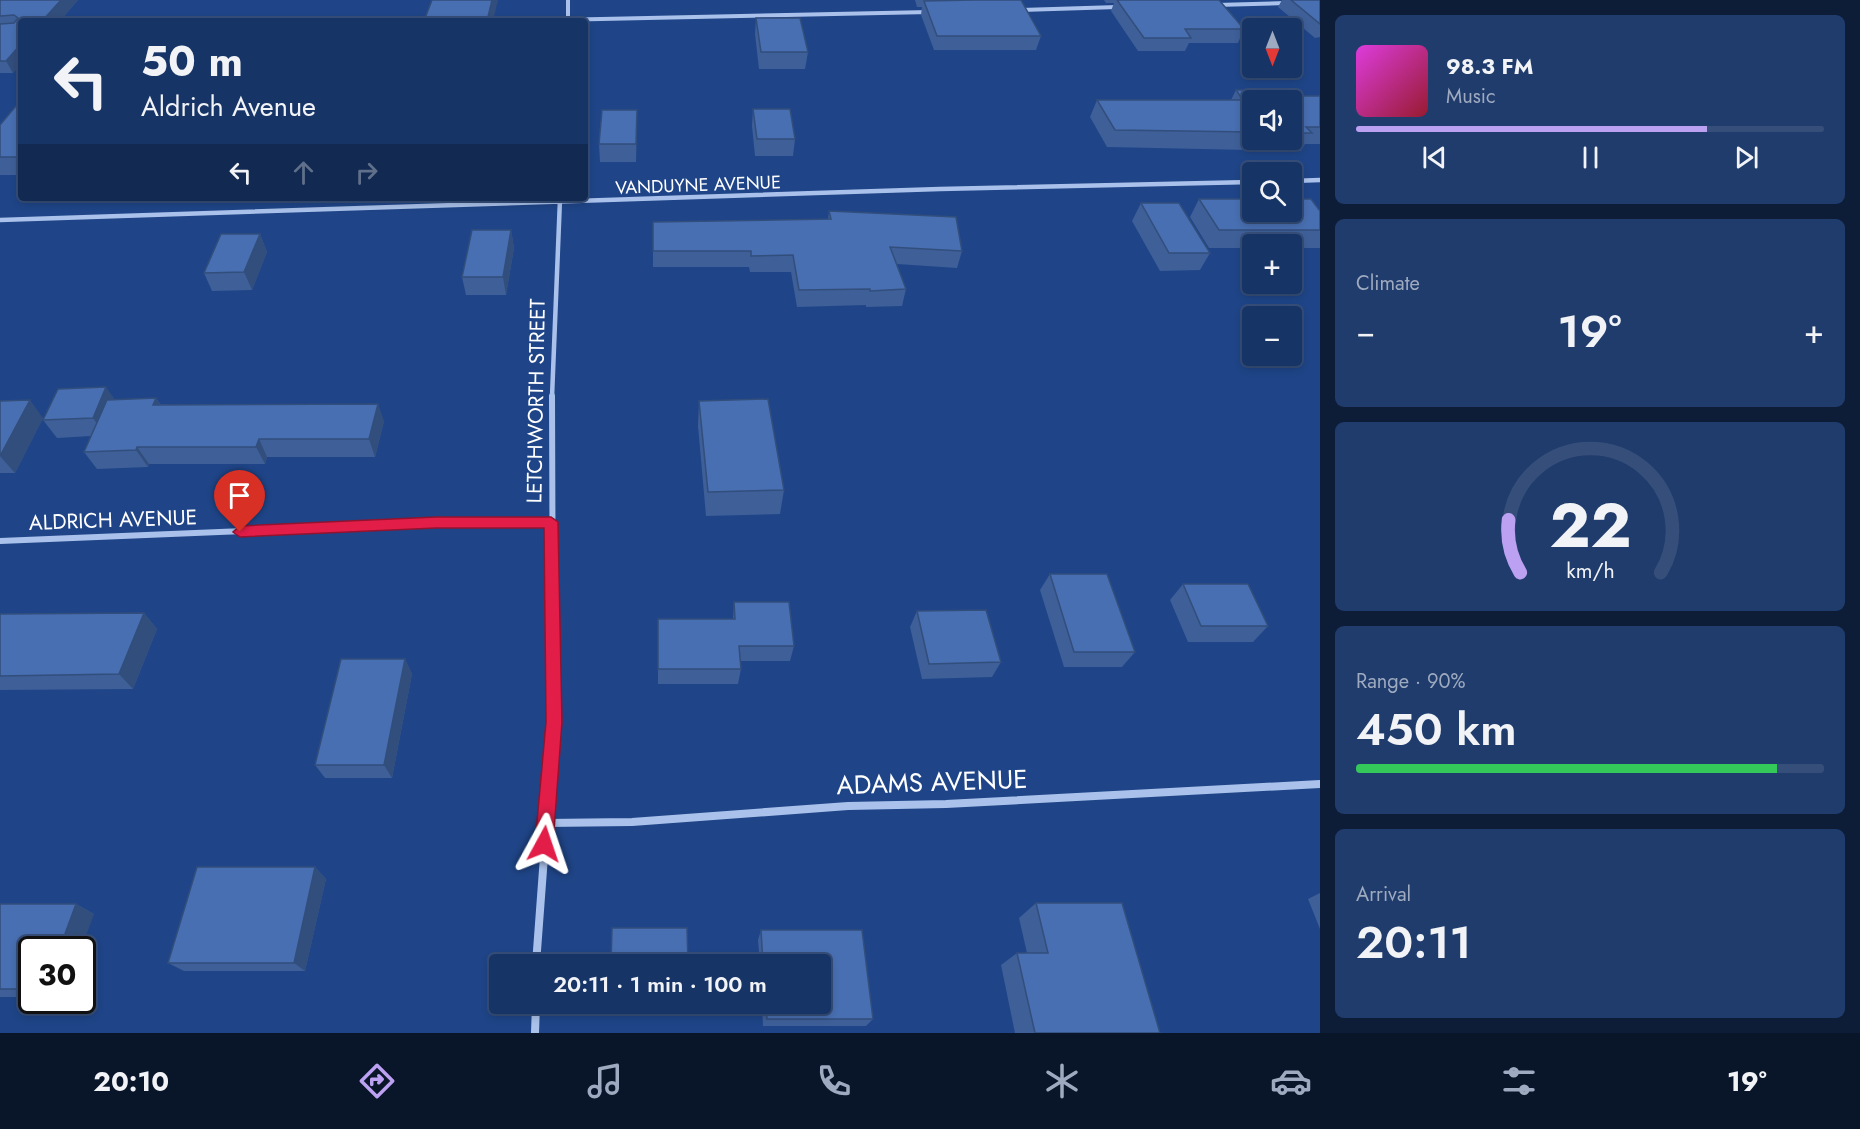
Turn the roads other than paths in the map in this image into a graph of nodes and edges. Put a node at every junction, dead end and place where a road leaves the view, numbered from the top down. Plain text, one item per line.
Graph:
1 (568, 0) edge
2 (1287, 3) dead end
3 (1210, 5) edge
4 (1120, 7) edge
5 (1017, 10) edge
6 (934, 12) edge
7 (568, 18) edge
8 (588, 20) edge
9 (1302, 180) edge
10 (1320, 180) edge
11 (1242, 182) edge
12 (588, 199) edge
13 (532, 201) edge
14 (560, 201) edge
15 (0, 220) edge
16 (551, 522) junction
17 (0, 541) edge
18 (1320, 784) edge
19 (546, 823) junction
20 (537, 954) edge
21 (536, 1014) edge
22 (535, 1033) edge

1 - 7 street
2 - 3 street
4 - 5 street
6 - 8 street
9 - 10 street
11 - 12 street, VANDUYNE AVENUE
13 - 15 street, VANDUYNE AVENUE
14 - 16 street, LETCHWORTH STREET
16 - 17 street, ALDRICH AVENUE
16 - 19 street, LETCHWORTH STREET
18 - 19 street, ADAMS AVENUE
19 - 20 street, LETCHWORTH STREET
21 - 22 street

